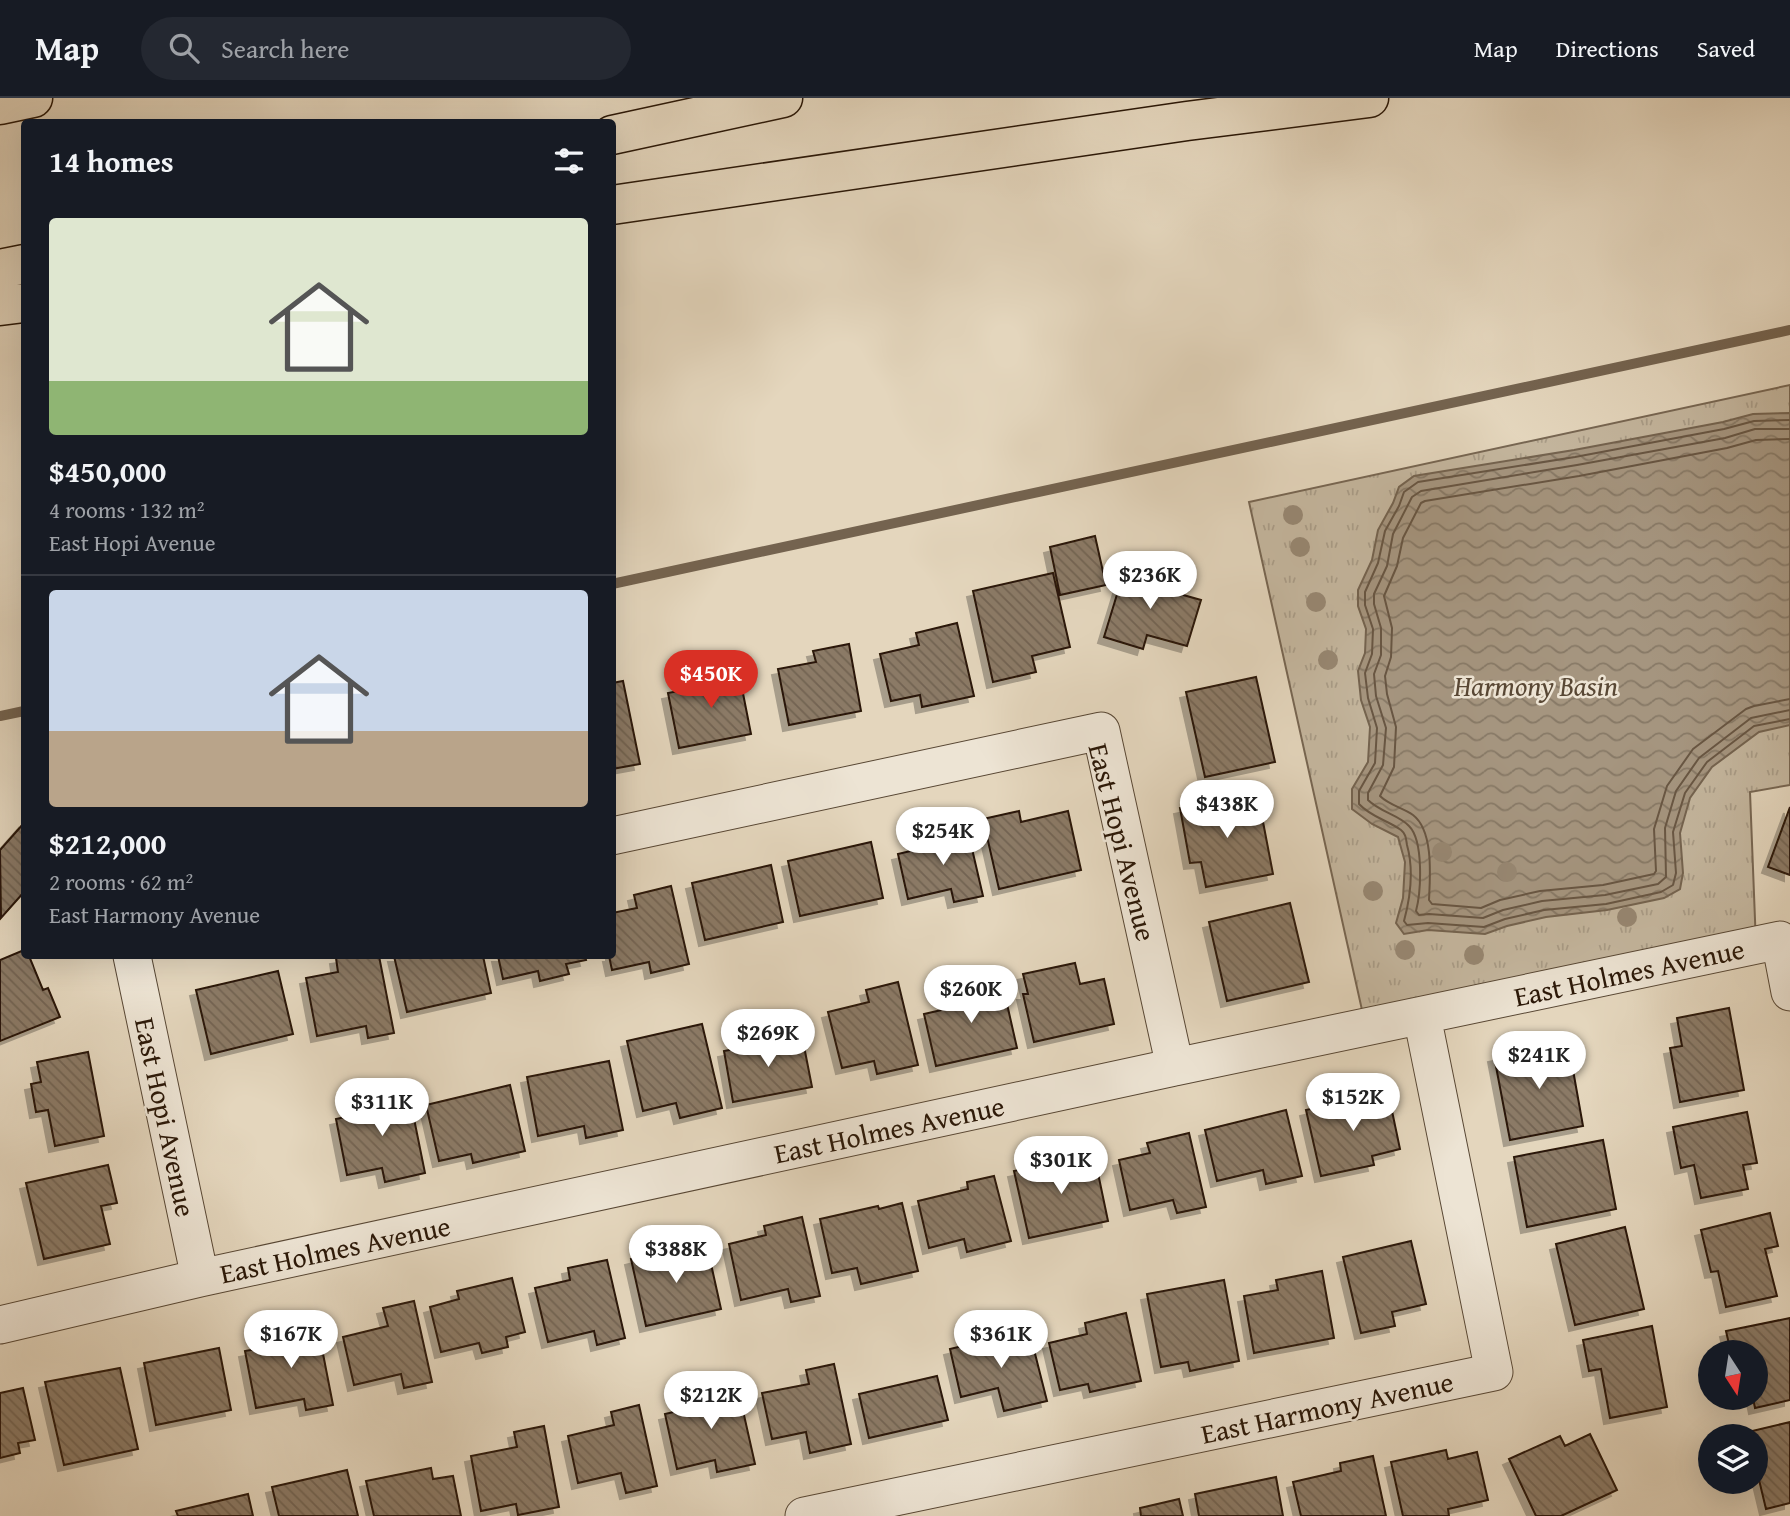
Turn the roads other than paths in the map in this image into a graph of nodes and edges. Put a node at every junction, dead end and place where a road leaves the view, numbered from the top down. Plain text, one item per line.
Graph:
1 (783, 98) edge
2 (1369, 98) edge
3 (616, 134) edge
4 (616, 204) edge
5 (21, 265) edge
6 (0, 269) edge
7 (21, 303) edge
8 (0, 306) edge
9 (616, 835) edge
10 (133, 959) edge
11 (1790, 992) edge
12 (1422, 1016) junction
13 (1175, 1067) junction
14 (200, 1278) junction
15 (0, 1325) edge
16 (804, 1516) edge

1 - 3 highway
2 - 4 highway
5 - 6 highway
7 - 8 highway
9 - 13 street, East Hopi Avenue
10 - 14 street, East Hopi Avenue
11 - 12 street, East Holmes Avenue
12 - 13 street, East Holmes Avenue
12 - 16 street, East Harmony Avenue
13 - 14 street, East Holmes Avenue
14 - 15 street, East Holmes Avenue

